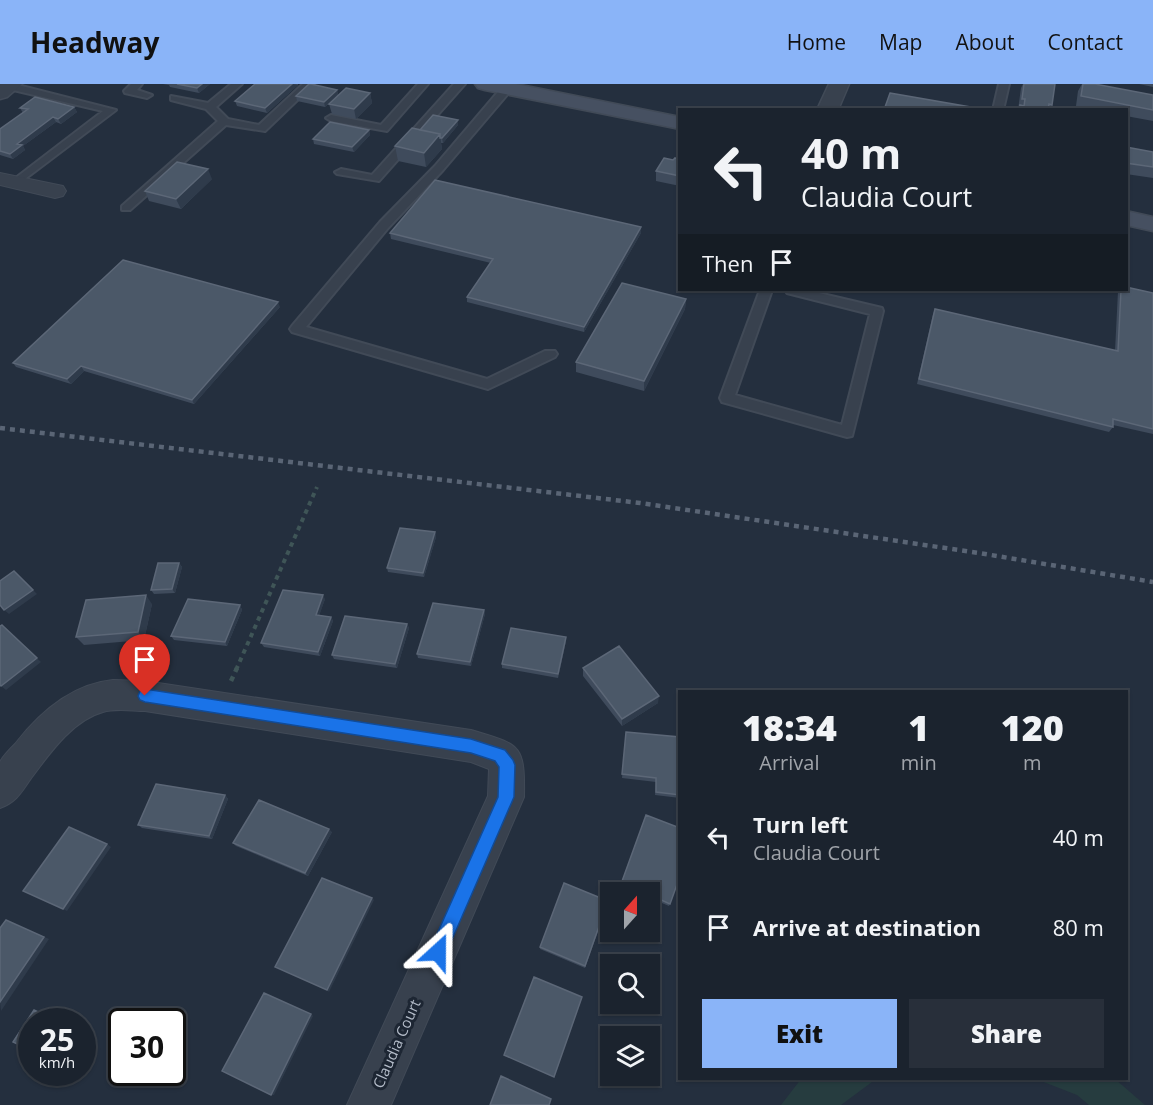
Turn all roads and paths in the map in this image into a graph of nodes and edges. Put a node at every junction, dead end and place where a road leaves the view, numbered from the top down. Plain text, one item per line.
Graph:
1 (137, 84) edge
2 (237, 84) edge
3 (309, 84) edge
4 (423, 84) edge
5 (460, 84) edge
6 (485, 84) edge
7 (839, 84) edge
8 (1004, 84) edge
9 (6, 87) edge
10 (507, 88) junction
11 (147, 95) dead end
12 (175, 98) dead end
13 (210, 106) junction
14 (828, 108) edge
15 (998, 108) edge
16 (331, 118) edge
17 (224, 121) junction
18 (678, 123) edge
19 (341, 172) dead end
20 (8, 181) edge
21 (56, 191) dead end
22 (126, 208) dead end
23 (1128, 218) edge
24 (1153, 224) edge
25 (766, 291) edge
26 (795, 291) edge
27 (550, 354) dead end
28 (317, 487) dead end
29 (220, 707) junction
30 (0, 791) edge
31 (369, 1105) edge

1 - 11 lane
2 - 13 lane
3 - 17 lane
4 - 16 lane
5 - 19 lane
6 - 10 main road
7 - 14 street
8 - 15 lane
9 - 20 lane
10 - 18 main road
10 - 27 lane
12 - 13 lane
13 - 17 lane
17 - 22 lane
20 - 21 street
23 - 24 main road
25 - 26 lane
28 - 29 path
29 - 30 street, Claudia Court
29 - 31 street, Claudia Court

